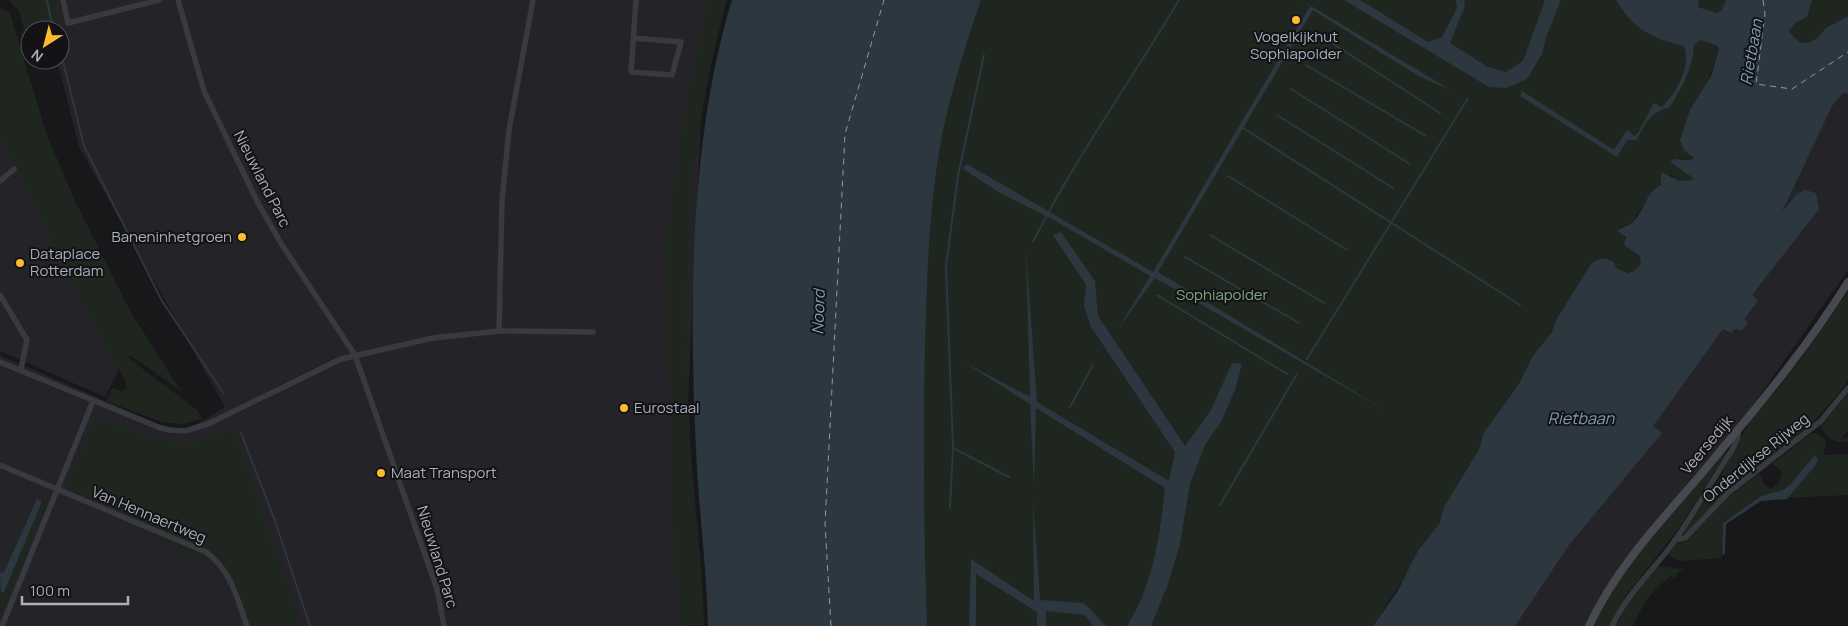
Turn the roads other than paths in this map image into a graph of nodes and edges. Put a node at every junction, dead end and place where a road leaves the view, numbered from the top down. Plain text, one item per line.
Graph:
1 (63, 0) edge
2 (159, 0) edge
3 (178, 0) edge
4 (533, 0) edge
5 (636, 0) edge
6 (633, 38) junction
7 (14, 169) dead end
8 (0, 181) edge
9 (1848, 282) edge
10 (0, 296) edge
11 (499, 331) junction
12 (593, 332) dead end
13 (355, 355) junction
14 (0, 362) edge
15 (21, 369) junction
16 (1848, 388) edge
17 (93, 401) junction
18 (1738, 429) junction
19 (0, 465) edge
20 (58, 490) junction
21 (1675, 540) junction
22 (2, 626) edge
23 (247, 626) edge
24 (444, 626) edge
25 (1589, 626) edge
26 (1612, 626) edge

1 - 2 street
3 - 13 street, Nieuwland Parc
4 - 11 street
5 - 6 street
6 - 6 street
7 - 8 street
9 - 18 main road, Veersedijk
10 - 15 street
11 - 12 street
11 - 13 street
13 - 17 street
13 - 24 street, Nieuwland Parc
14 - 15 street
15 - 17 street
16 - 21 street, Onderdijkse Rijweg
17 - 20 street
18 - 21 street, Onderdijkse Rijweg
18 - 25 main road, Veersedijk
19 - 20 street, Van Hennaertweg
20 - 22 street
20 - 23 street, Van Hennaertweg
21 - 26 street, Onderdijkse Rijweg

